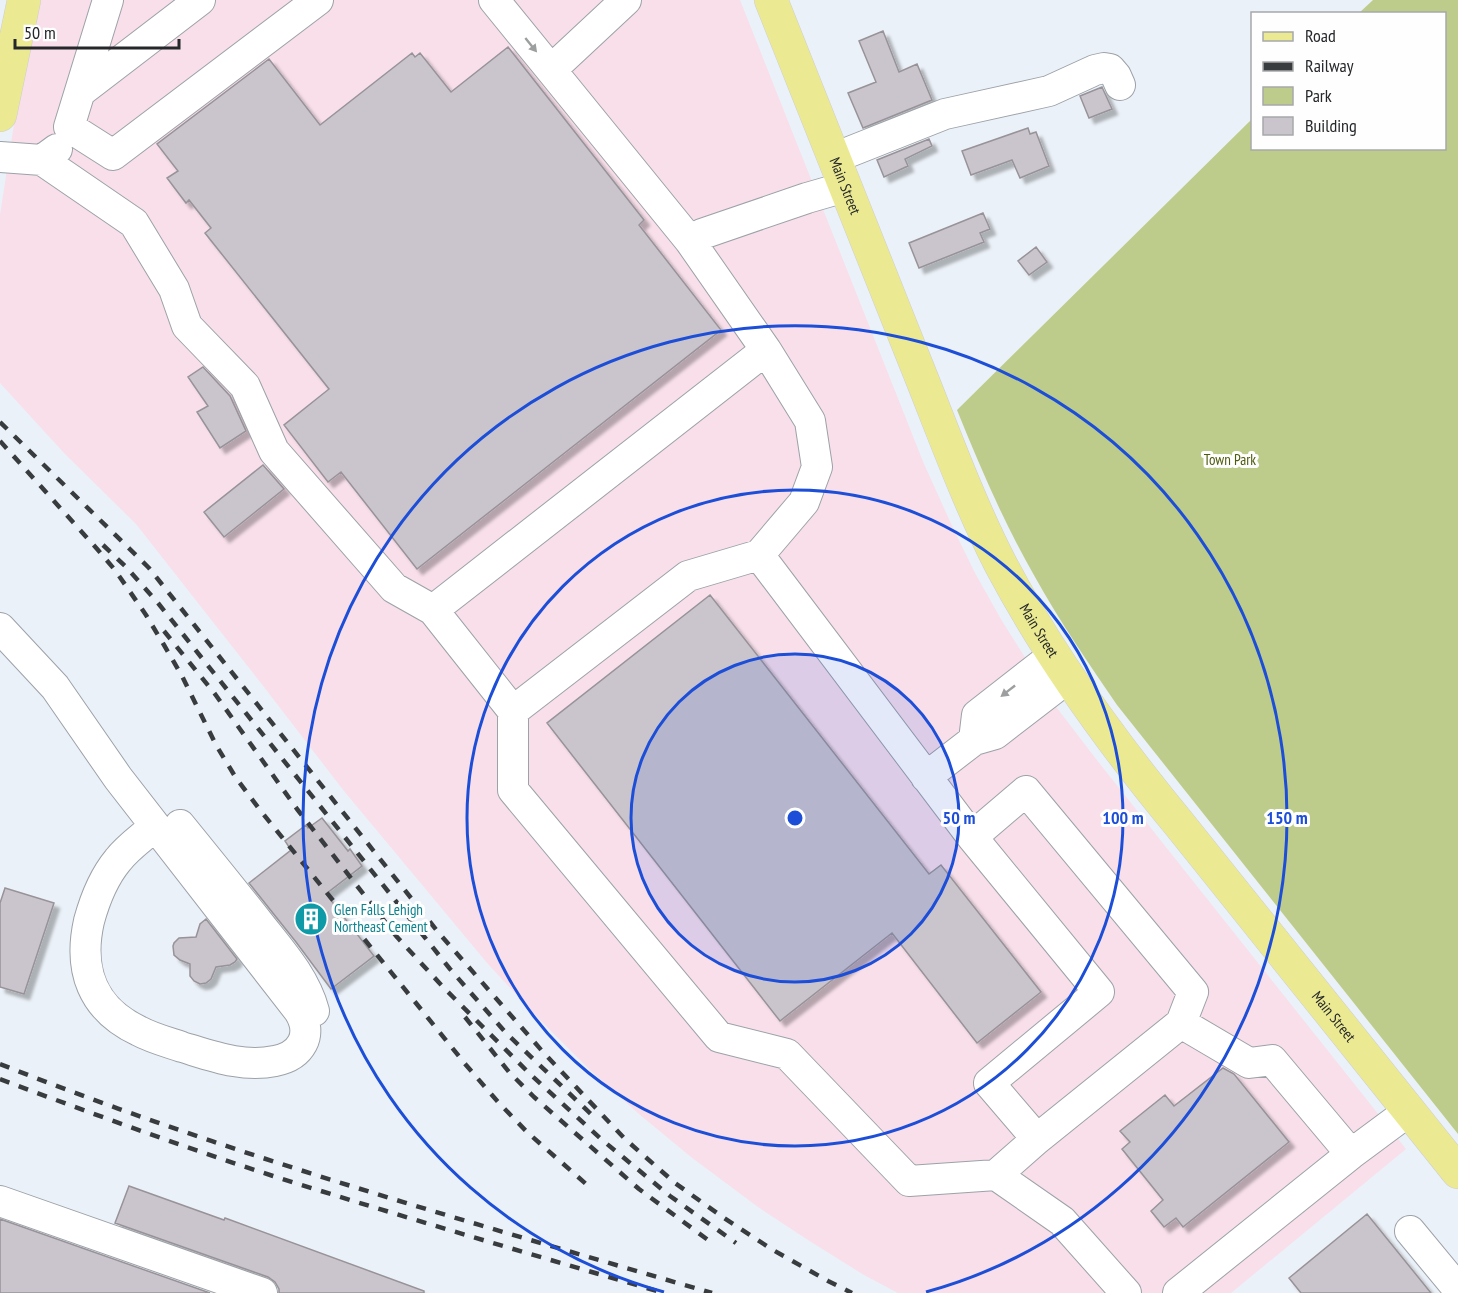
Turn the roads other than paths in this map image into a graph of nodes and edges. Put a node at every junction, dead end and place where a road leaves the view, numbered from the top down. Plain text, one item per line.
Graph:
1 (24, 0) edge
2 (108, 0) edge
3 (200, 0) edge
4 (318, 0) edge
5 (494, 0) edge
6 (626, 0) edge
7 (771, 0) edge
8 (551, 70) junction
9 (1120, 85) dead end
10 (80, 92) junction
11 (0, 115) edge
12 (79, 134) junction
13 (0, 158) edge
14 (42, 160) junction
15 (840, 172) junction
16 (690, 241) junction
17 (766, 350) junction
18 (759, 555) junction
19 (433, 610) junction
20 (0, 628) edge
21 (1061, 666) junction
22 (55, 687) junction
23 (513, 711) junction
24 (926, 777) junction
25 (155, 826) junction
26 (972, 837) junction
27 (1180, 1023) junction
28 (298, 1051) junction
29 (1408, 1111) junction
30 (1037, 1139) junction
31 (1351, 1154) junction
32 (1458, 1172) edge
33 (996, 1175) junction
34 (0, 1201) edge
35 (1410, 1231) dead end
36 (1458, 1289) edge
37 (262, 1293) edge
38 (1126, 1293) edge
39 (1178, 1293) edge

1 - 11 main road
2 - 10 lane
3 - 10 lane
4 - 12 lane
5 -> 8 lane
6 - 8 lane
7 - 15 main road, Main Street
8 - 16 lane
9 - 15 lane
10 - 12 lane
12 - 14 lane
13 - 14 lane
14 - 19 lane
15 - 16 lane
15 - 21 main road, Main Street
16 - 17 lane
17 - 18 lane
17 - 19 lane
18 - 23 lane
18 - 24 lane
19 - 23 lane
20 - 22 lane
21 - 24 lane
21 - 29 main road, Main Street
22 - 25 lane
22 - 28 lane
23 - 33 lane
24 - 26 lane
25 - 28 lane
25 - 28 lane
26 - 27 lane
26 - 30 lane
27 - 30 lane
27 - 31 lane
29 - 31 lane
29 - 32 main road, Main Street
30 - 33 lane
31 - 39 lane
33 - 38 lane
34 - 37 lane
35 - 36 lane

